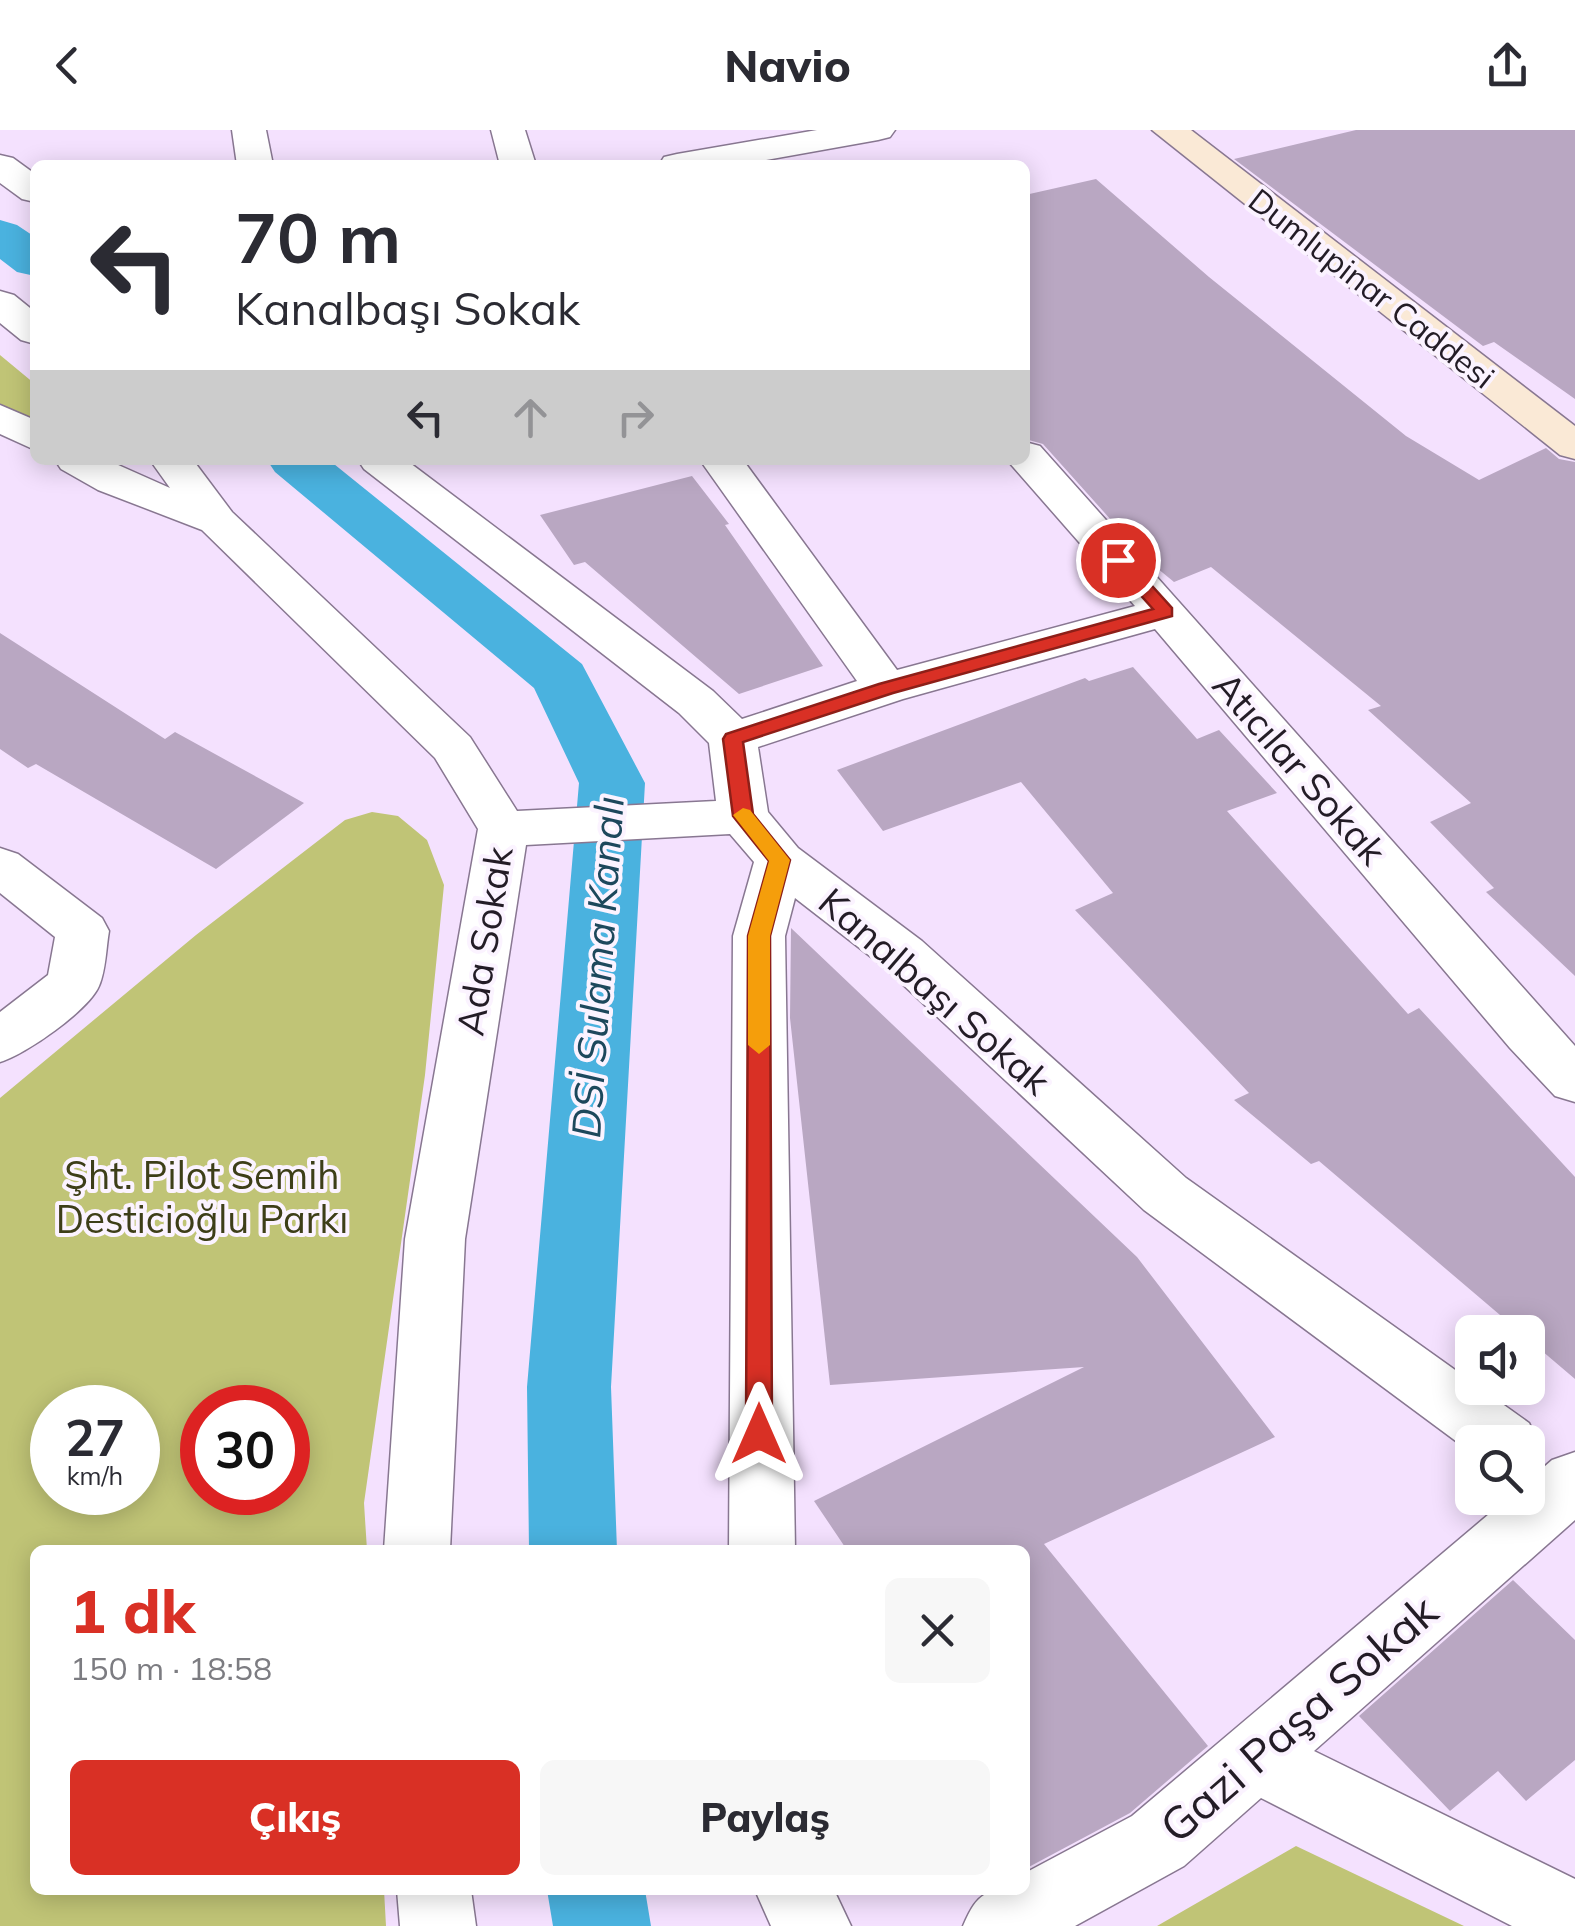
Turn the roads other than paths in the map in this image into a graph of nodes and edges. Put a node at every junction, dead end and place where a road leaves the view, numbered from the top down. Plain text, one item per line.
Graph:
1 (249, 130) edge
2 (508, 130) edge
3 (878, 130) edge
4 (1169, 130) edge
5 (758, 149) edge
6 (254, 160) edge
7 (517, 160) edge
8 (703, 160) edge
9 (0, 166) edge
10 (30, 188) edge
11 (0, 303) edge
12 (30, 328) edge
13 (0, 417) edge
14 (30, 434) edge
15 (1575, 446) edge
16 (1030, 461) edge
17 (85, 465) edge
18 (175, 465) edge
19 (386, 465) edge
20 (725, 465) edge
21 (217, 521) junction
22 (1165, 612) junction
23 (886, 688) junction
24 (733, 739) junction
25 (730, 816) junction
26 (526, 828) junction
27 (780, 860) junction
28 (0, 866) edge
29 (0, 1042) edge
30 (1575, 1081) edge
31 (1483, 1425) edge
32 (1562, 1479) edge
33 (417, 1545) edge
34 (762, 1545) edge
35 (1252, 1757) junction
36 (435, 1895) edge
37 (795, 1895) edge
38 (1575, 1918) edge
39 (438, 1926) edge
40 (813, 1926) edge
41 (1001, 1926) edge

1 - 6 street
2 - 7 street
3 - 5 street
4 - 15 main road, Dumlupinar Caddesi
5 - 8 street
9 - 10 street
11 - 12 street
13 - 14 street
16 - 22 street, Atıcılar Sokak
17 - 21 street
18 - 21 street, Ada Sokak
19 - 24 street
20 - 23 street
21 - 26 street, Ada Sokak
22 - 23 street
22 - 30 street, Atıcılar Sokak
23 - 24 street
24 - 25 street
25 - 26 street
25 - 27 street, Kanalbaşı Sokak
26 - 33 street, Ada Sokak
27 - 31 street, Kanalbaşı Sokak
27 - 34 street
28 - 29 street
32 - 35 street, Gazi Paşa Sokak
35 - 38 street
35 - 41 street, Gazi Paşa Sokak
36 - 39 street
37 - 40 street

